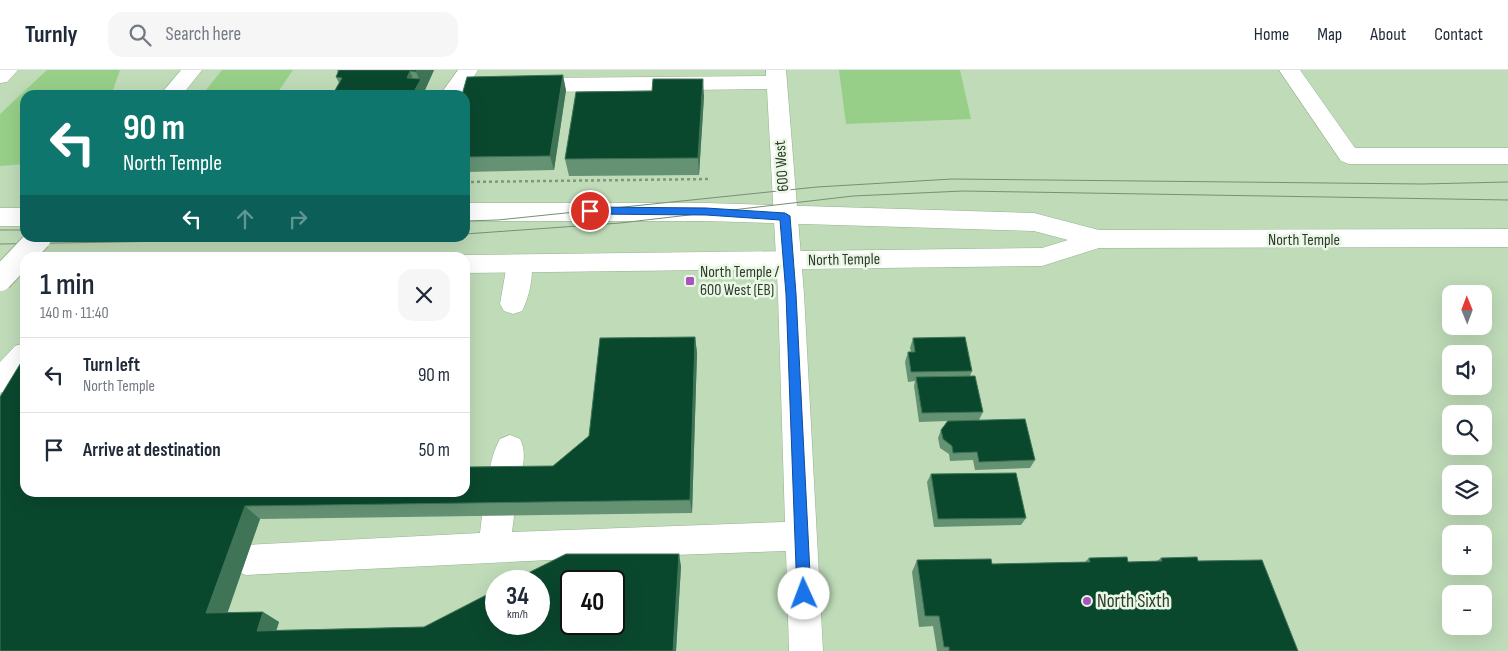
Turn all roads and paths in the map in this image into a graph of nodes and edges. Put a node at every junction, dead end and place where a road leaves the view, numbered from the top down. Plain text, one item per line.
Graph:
1 (8, 70) edge
2 (192, 70) edge
3 (468, 70) edge
4 (1289, 70) edge
5 (776, 76) edge
6 (0, 77) edge
7 (540, 85) edge
8 (176, 90) edge
9 (454, 90) edge
10 (1508, 156) edge
11 (711, 179) dead end
12 (470, 182) edge
13 (470, 212) edge
14 (785, 216) junction
15 (0, 217) edge
16 (20, 217) edge
17 (1508, 238) edge
18 (1099, 239) junction
19 (35, 242) edge
20 (26, 252) edge
21 (20, 258) edge
22 (789, 261) junction
23 (470, 264) edge
24 (520, 264) junction
25 (0, 266) edge
26 (20, 266) edge
27 (0, 279) edge
28 (513, 304) dead end
29 (20, 359) edge
30 (0, 381) edge
31 (510, 448) dead end
32 (504, 480) edge
33 (498, 516) edge
34 (802, 536) junction
35 (494, 548) junction
36 (246, 560) dead end
37 (806, 651) edge

1 - 6 main road
2 - 8 main road
3 - 9 main road
4 - 10 main road
5 - 7 main road
5 - 14 main road, 600 West
11 - 12 path
13 - 14 main road, North Temple
14 - 18 main road, North Temple
14 - 22 main road, 600 West
15 - 16 main road
17 - 18 main road, North Temple
18 - 22 main road, North Temple
19 - 20 main road, bridge
21 - 27 main road, bridge
22 - 24 main road, North Temple
22 - 34 main road, 600 West
23 - 24 main road, North Temple
24 - 28 main road
25 - 26 main road
29 - 30 main road
31 - 32 main road
33 - 35 main road
34 - 35 main road
34 - 37 main road, 600 West
35 - 36 main road

